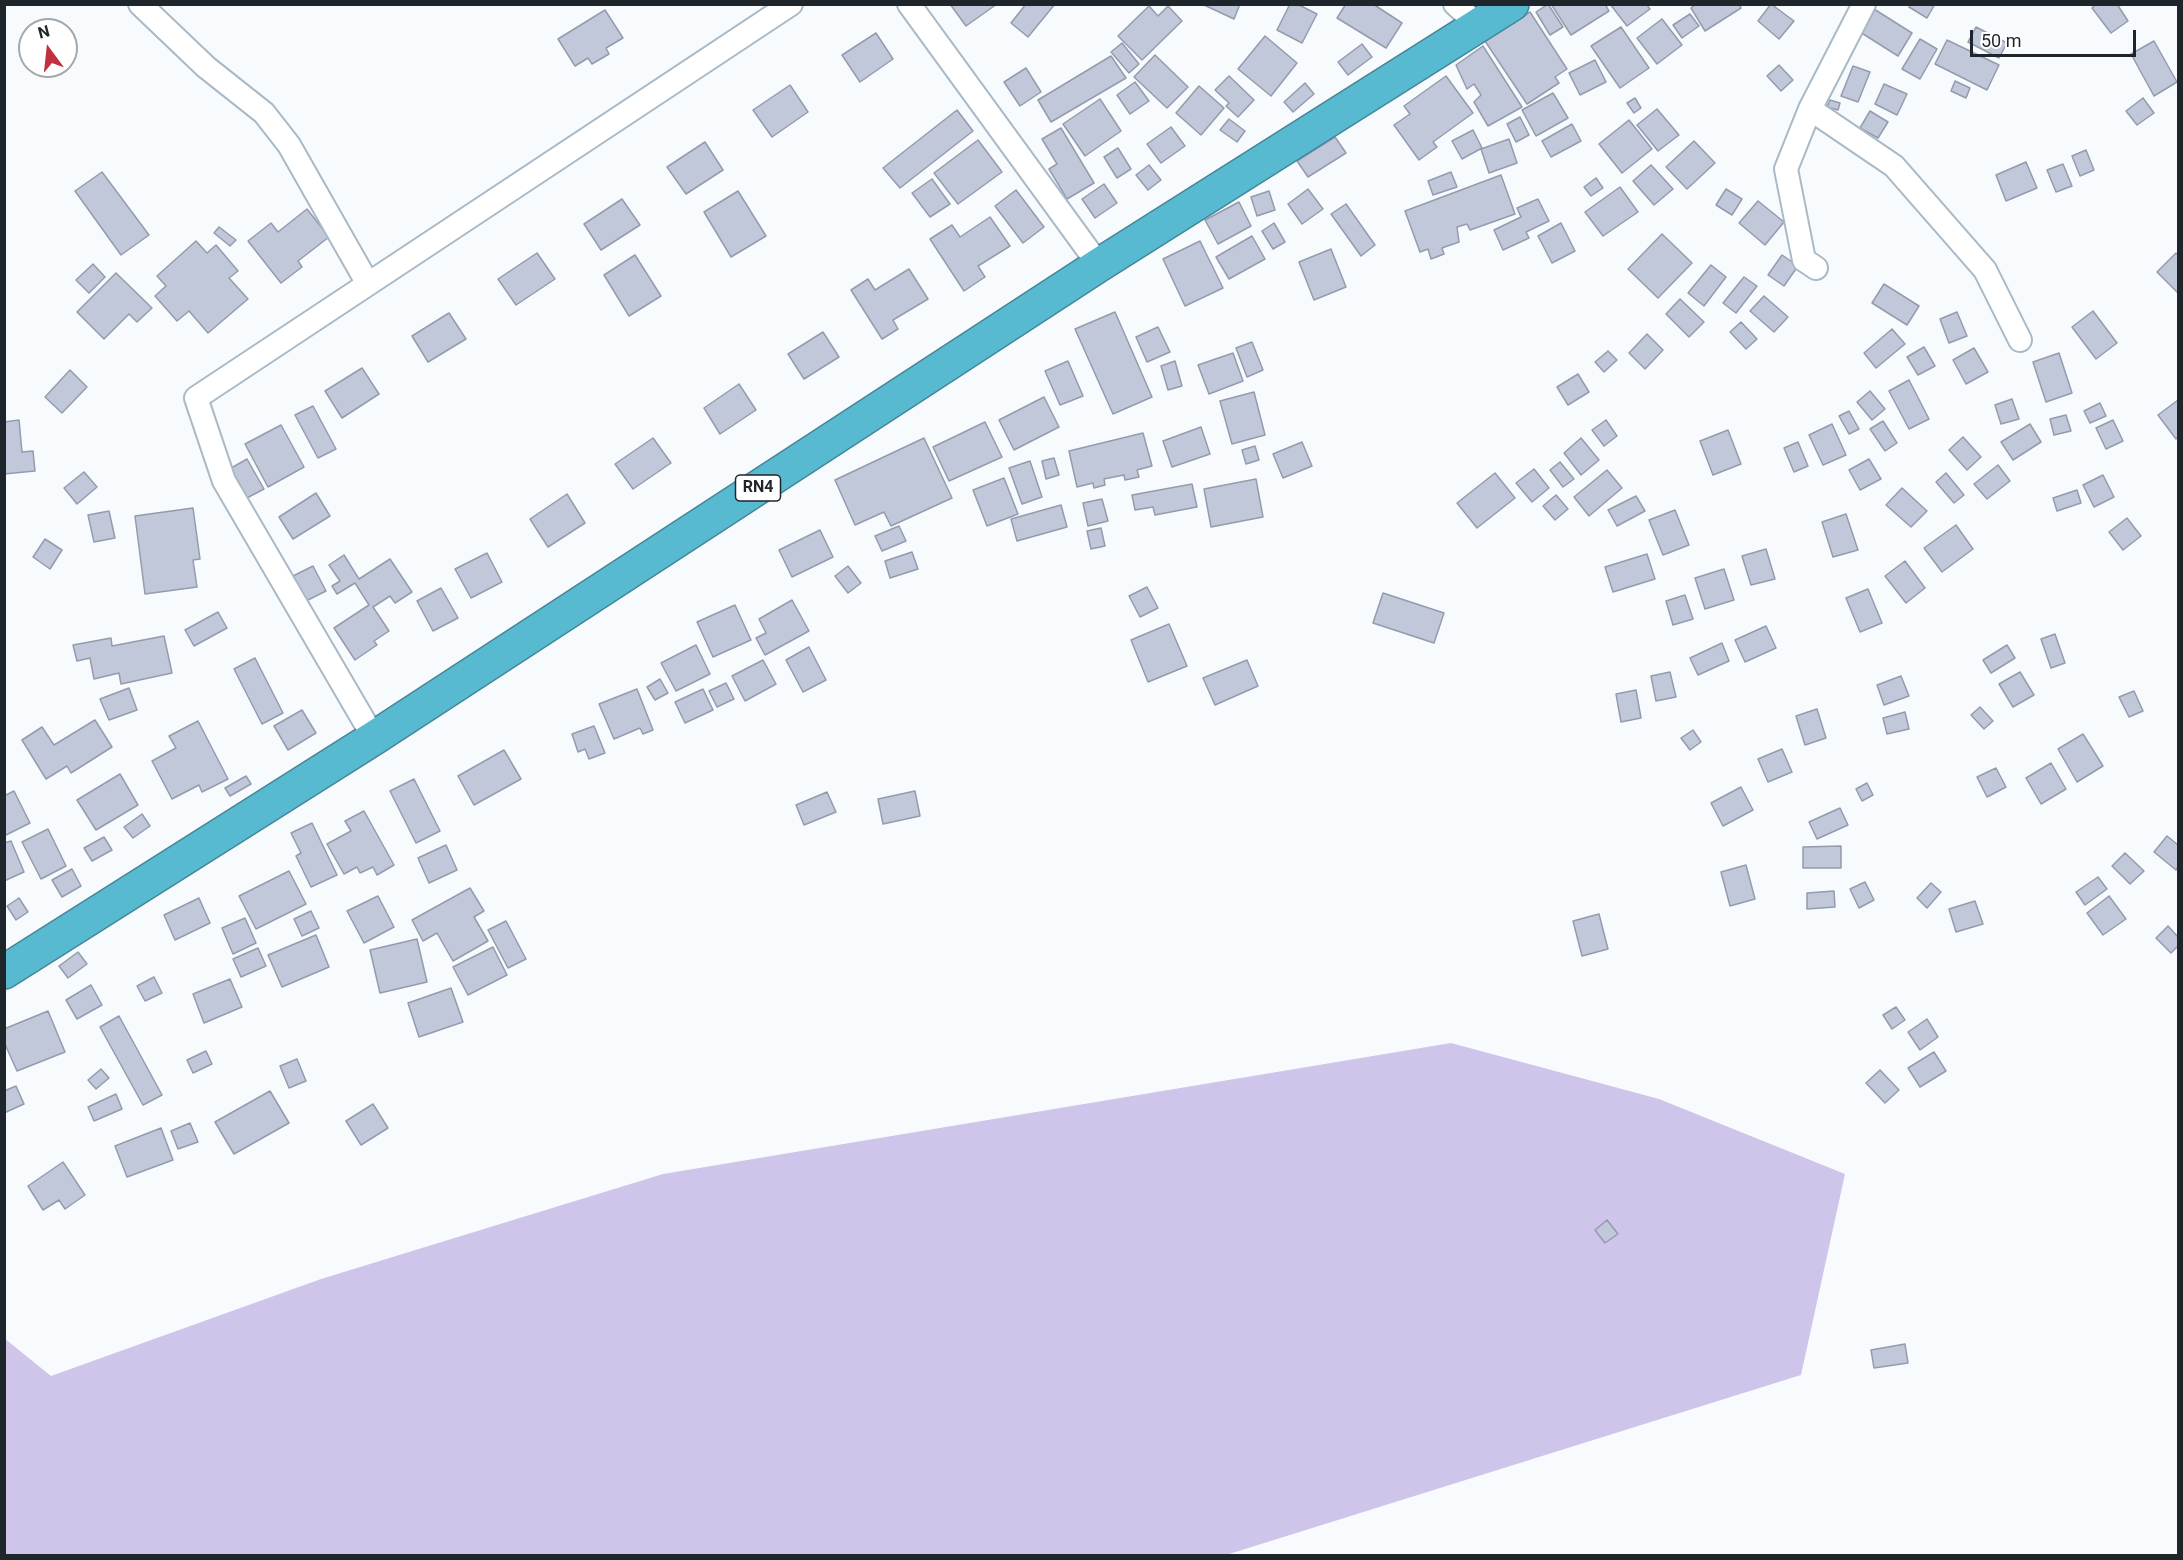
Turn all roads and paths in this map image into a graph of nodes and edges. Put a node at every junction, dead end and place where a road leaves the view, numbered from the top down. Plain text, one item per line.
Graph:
1 (140, 4) edge
2 (791, 4) edge
3 (909, 4) edge
4 (1455, 4) edge
5 (1512, 4) edge
6 (1864, 4) edge
7 (1479, 26) junction
8 (1810, 109) junction
9 (1099, 265) junction
10 (1816, 268) dead end
11 (368, 284) junction
12 (2020, 340) dead end
13 (374, 738) junction
14 (4, 972) edge

1 - 11 street
2 - 11 street
3 - 9 street
4 - 7 street
5 - 7 highway, RN4
6 - 8 street
7 - 9 highway, RN4
8 - 10 street
8 - 12 street
9 - 13 highway, RN4
11 - 13 street
13 - 14 highway, RN4

